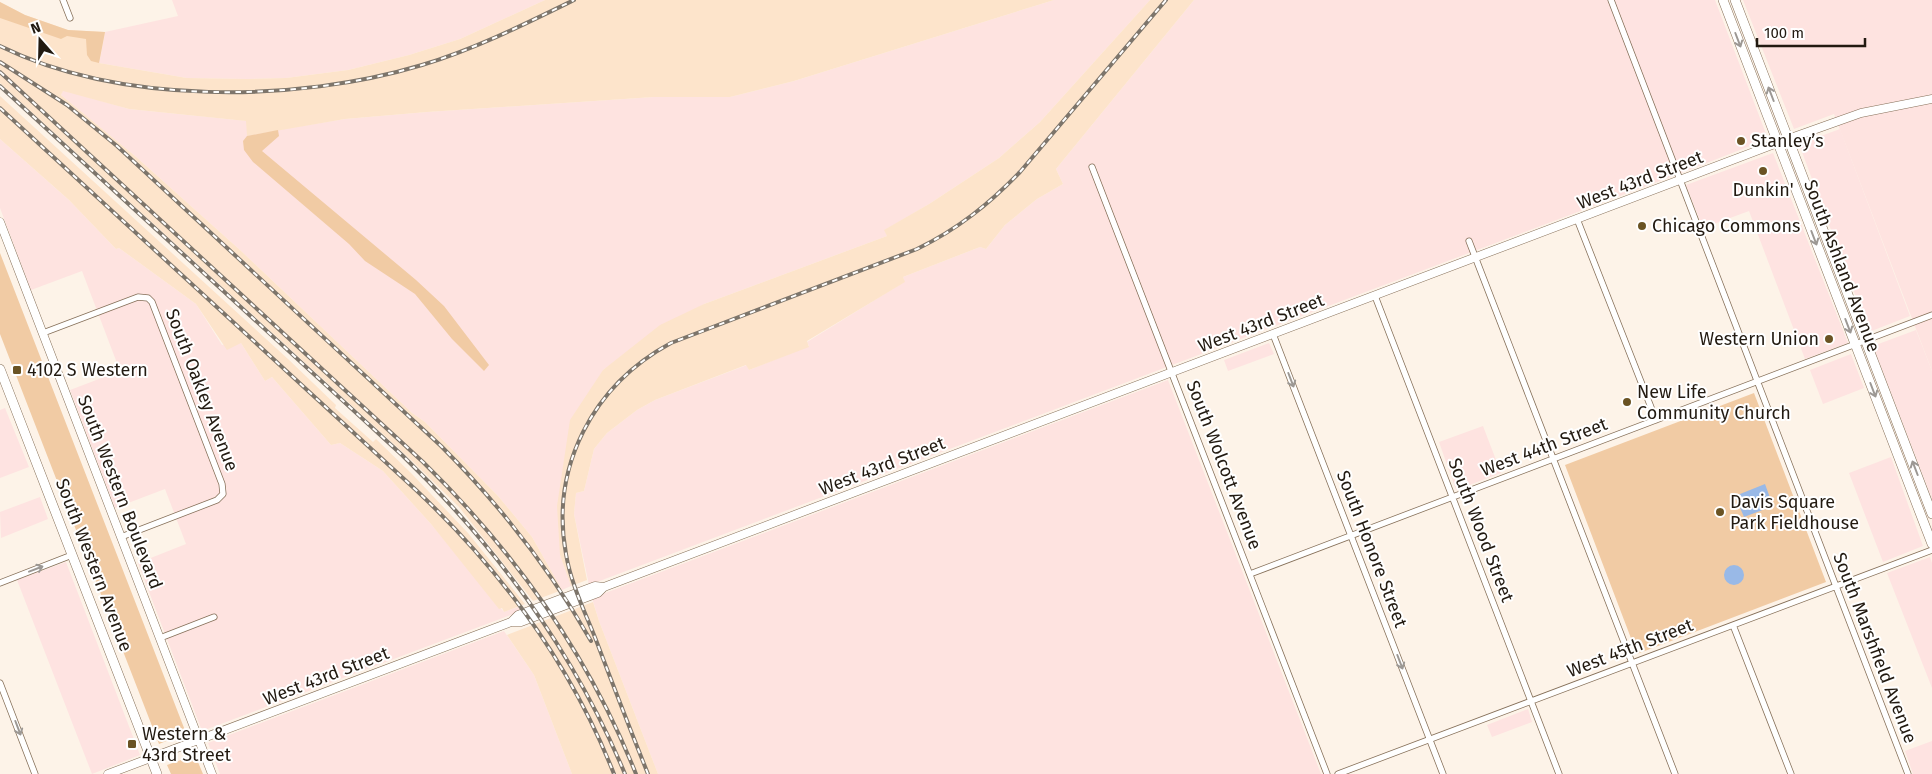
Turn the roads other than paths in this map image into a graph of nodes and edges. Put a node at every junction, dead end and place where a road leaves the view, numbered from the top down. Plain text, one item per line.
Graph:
1 (63, 0) edge
2 (1611, 0) edge
3 (1723, 0) edge
4 (1734, 0) edge
5 (70, 18) dead end
6 (1932, 99) edge
7 (1788, 140) junction
8 (1778, 144) junction
9 (1092, 167) dead end
10 (1679, 181) junction
11 (1577, 219) junction
12 (0, 222) edge
13 (1469, 241) dead end
14 (1476, 258) junction
15 (1375, 296) junction
16 (1932, 315) edge
17 (43, 333) junction
18 (1273, 334) junction
19 (1865, 341) junction
20 (1855, 345) junction
21 (0, 369) edge
22 (1172, 372) junction
23 (1757, 382) junction
24 (1656, 420) junction
25 (1554, 459) junction
26 (1452, 498) junction
27 (1932, 514) edge
28 (1351, 536) junction
29 (121, 537) junction
30 (1932, 544) edge
31 (1932, 550) edge
32 (72, 555) junction
33 (1250, 574) junction
34 (0, 583) edge
35 (1836, 586) junction
36 (214, 617) dead end
37 (1733, 625) junction
38 (160, 638) junction
39 (1632, 663) junction
40 (0, 683) edge
41 (1531, 701) junction
42 (199, 739) junction
43 (1430, 739) junction
44 (150, 758) junction
45 (35, 774) edge
46 (108, 774) edge
47 (157, 774) edge
48 (212, 774) edge
49 (1327, 774) edge
50 (1338, 774) edge
51 (1443, 774) edge
52 (1559, 774) edge
53 (1675, 774) edge
54 (1791, 774) edge
55 (1908, 774) edge

1 - 5 street
2 - 10 street, South Marshfield Avenue
3 -> 8 main road, South Ashland Avenue
7 -> 4 main road, South Ashland Avenue
6 - 7 street, West 43rd Street
7 - 8 street, West 43rd Street
7 - 19 main road, South Ashland Avenue
8 - 10 street, West 43rd Street
8 -> 20 main road, South Ashland Avenue
9 - 22 street, South Wolcott Avenue
10 - 11 street, West 43rd Street
10 - 23 street, South Marshfield Avenue
11 - 14 street, West 43rd Street
11 - 24 street
12 - 17 street, South Western Boulevard
13 - 14 street
14 - 15 street, West 43rd Street
14 - 25 street
15 - 18 street, West 43rd Street
15 - 26 street, South Wood Street
16 - 19 street, West 44th Street
17 - 29 street, South Western Boulevard
17 - 29 street, South Oakley Avenue
18 - 22 street, West 43rd Street
18 -> 28 street, South Honore Street
19 - 20 street, West 44th Street
27 -> 19 main road, South Ashland Avenue
20 - 23 street, West 44th Street
20 -> 30 main road, South Ashland Avenue
21 - 32 main road, South Western Avenue
22 - 33 street, South Wolcott Avenue
22 - 42 street, West 43rd Street
23 - 24 street, West 44th Street
23 - 35 street, South Marshfield Avenue
24 - 25 street, West 44th Street
25 - 26 street, West 44th Street
25 - 39 street
26 - 28 street, West 44th Street
26 - 41 street, South Wood Street
28 - 33 street, West 44th Street
28 -> 43 street, South Honore Street
29 - 38 street, South Western Boulevard
31 - 35 street, West 45th Street
34 -> 32 street
32 - 44 main road, South Western Avenue
33 - 49 street, South Wolcott Avenue
35 - 37 street, West 45th Street
35 - 55 street, South Marshfield Avenue
36 - 38 street
37 - 39 street, West 45th Street
37 - 54 street
38 - 42 street, South Western Boulevard
39 - 41 street, West 45th Street
39 - 53 street
40 -> 45 street
41 - 43 street, West 45th Street
41 - 52 street, South Wood Street
42 - 44 street, West 43rd Street
42 - 48 street, South Western Boulevard
43 - 50 street, West 45th Street
43 - 51 street, South Honore Street
44 - 46 street, West 43rd Street
44 - 47 main road, South Western Avenue

